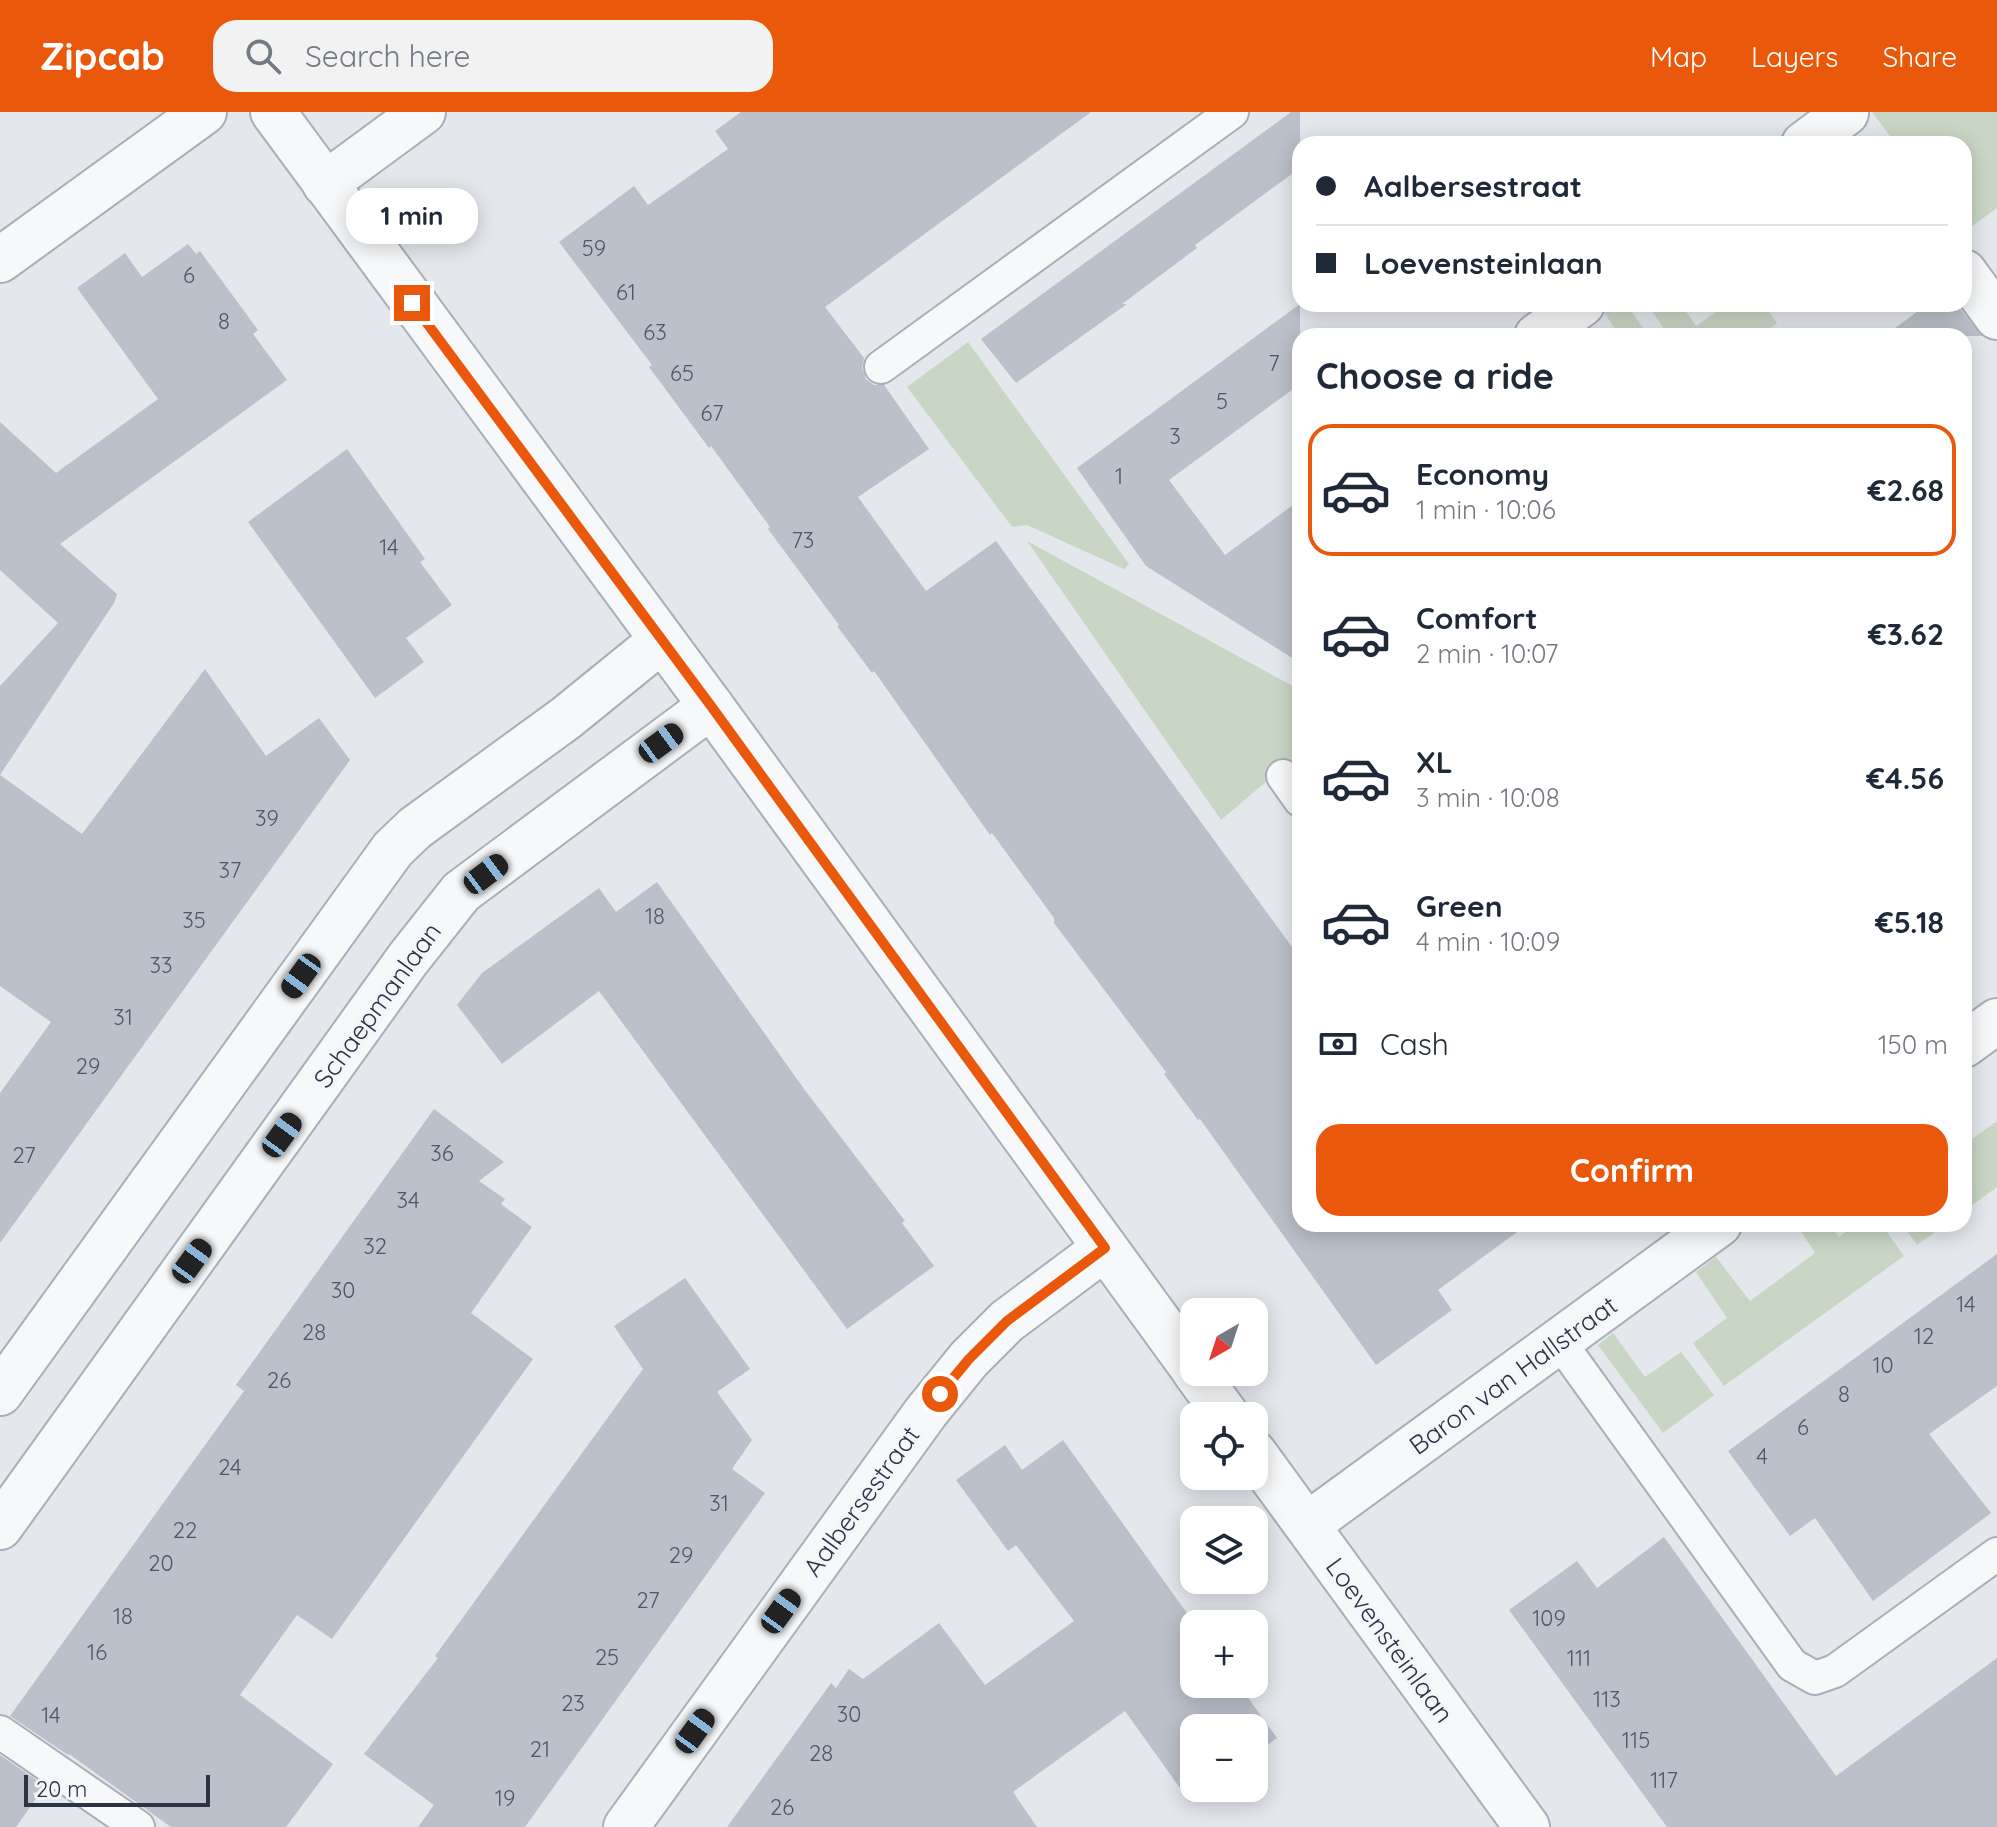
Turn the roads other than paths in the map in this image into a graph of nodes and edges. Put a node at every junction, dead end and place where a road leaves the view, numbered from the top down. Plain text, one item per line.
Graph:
1 (204, 112) edge
2 (273, 112) edge
3 (423, 112) edge
4 (1232, 112) edge
5 (1854, 123) edge
6 (1823, 136) edge
7 (325, 184) junction
8 (0, 260) edge
9 (1972, 283) edge
10 (1571, 312) edge
11 (1997, 317) edge
12 (1548, 328) edge
13 (881, 367) dead end
14 (662, 640) junction
15 (711, 706) junction
16 (1997, 1021) edge
17 (1972, 1039) edge
18 (1708, 1232) edge
19 (1105, 1248) junction
20 (1559, 1341) junction
21 (1180, 1350) edge
22 (0, 1393) edge
23 (1268, 1472) edge
24 (1307, 1525) junction
25 (0, 1527) edge
26 (1997, 1554) edge
27 (0, 1732) edge
28 (1515, 1823) edge
29 (138, 1827) edge
30 (626, 1827) edge

1 - 8 street
2 - 7 street
3 - 7 street
4 - 13 lane
5 - 6 street
7 - 14 street
9 - 11 street
10 - 12 street
14 - 15 street
14 - 22 street
15 - 19 street
15 - 25 street, Schaepmanlaan
16 - 17 street
18 - 20 street, Baron van Hallstraat
19 - 21 street
19 - 30 street, Aalbersestraat
20 - 24 street, Baron van Hallstraat
20 - 26 lane
23 - 24 street, Loevensteinlaan
24 - 28 street, Loevensteinlaan
27 - 29 lane

